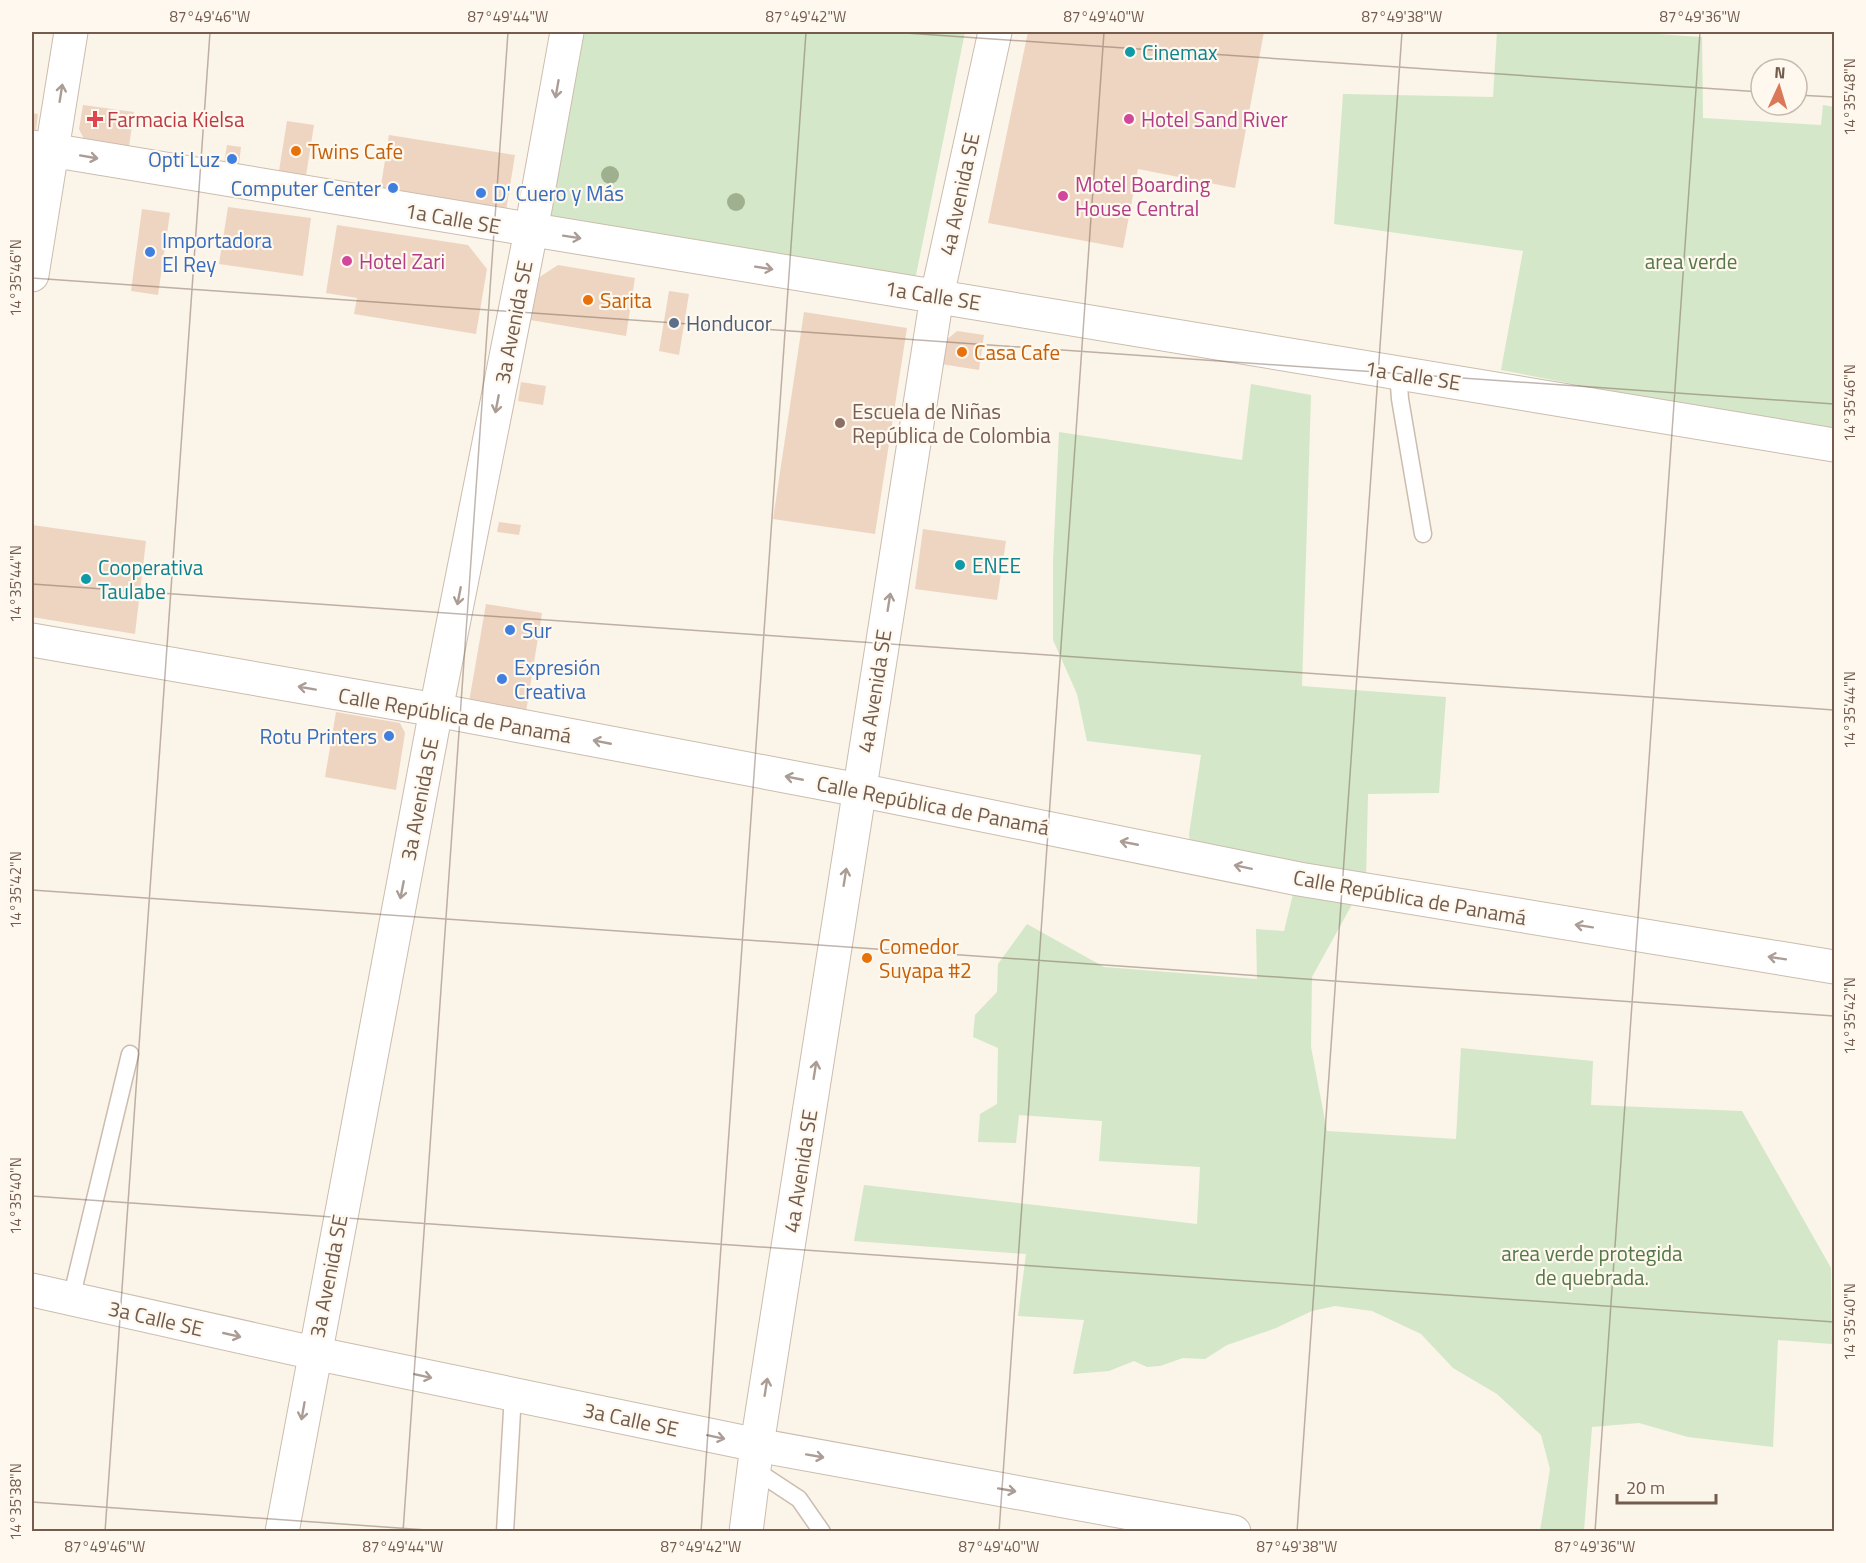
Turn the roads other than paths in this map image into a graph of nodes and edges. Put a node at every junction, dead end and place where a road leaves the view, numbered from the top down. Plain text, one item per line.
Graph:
1 (71, 32) edge
2 (567, 32) edge
3 (995, 32) edge
4 (42, 149) edge
5 (531, 231) junction
6 (32, 275) edge
7 (937, 296) junction
8 (1398, 372) junction
9 (1834, 445) edge
10 (1423, 534) dead end
11 (32, 640) edge
12 (436, 710) junction
13 (859, 790) junction
14 (1834, 967) edge
15 (130, 1054) dead end
16 (32, 1290) edge
17 (71, 1299) junction
18 (314, 1353) junction
19 (513, 1395) junction
20 (756, 1458) junction
21 (282, 1532) edge
22 (506, 1532) edge
23 (746, 1532) edge
24 (822, 1532) edge
25 (1234, 1532) edge

4 -> 1 street
2 -> 5 street, 3a Avenida SE
3 - 7 street, 4a Avenida SE
4 -> 5 street, 1a Calle SE
4 - 6 street
5 -> 7 street, 1a Calle SE
5 -> 12 street, 3a Avenida SE
7 - 8 street, 1a Calle SE
13 -> 7 street, 4a Avenida SE
8 - 9 street, 1a Calle SE
8 - 10 lane
12 -> 11 street, Calle República de Panamá
13 -> 12 street, Calle República de Panamá
12 -> 18 street, 3a Avenida SE
14 -> 13 street, Calle República de Panamá
20 -> 13 street, 4a Avenida SE
15 - 17 lane
16 - 17 street, 3a Calle SE
17 -> 18 street, 3a Calle SE
18 -> 19 street, 3a Calle SE
18 -> 21 street, 3a Avenida SE
19 -> 20 street, 3a Calle SE
19 - 22 lane
20 - 23 street, 4a Avenida SE
20 - 24 lane
20 -> 25 street, 3a Calle SE

